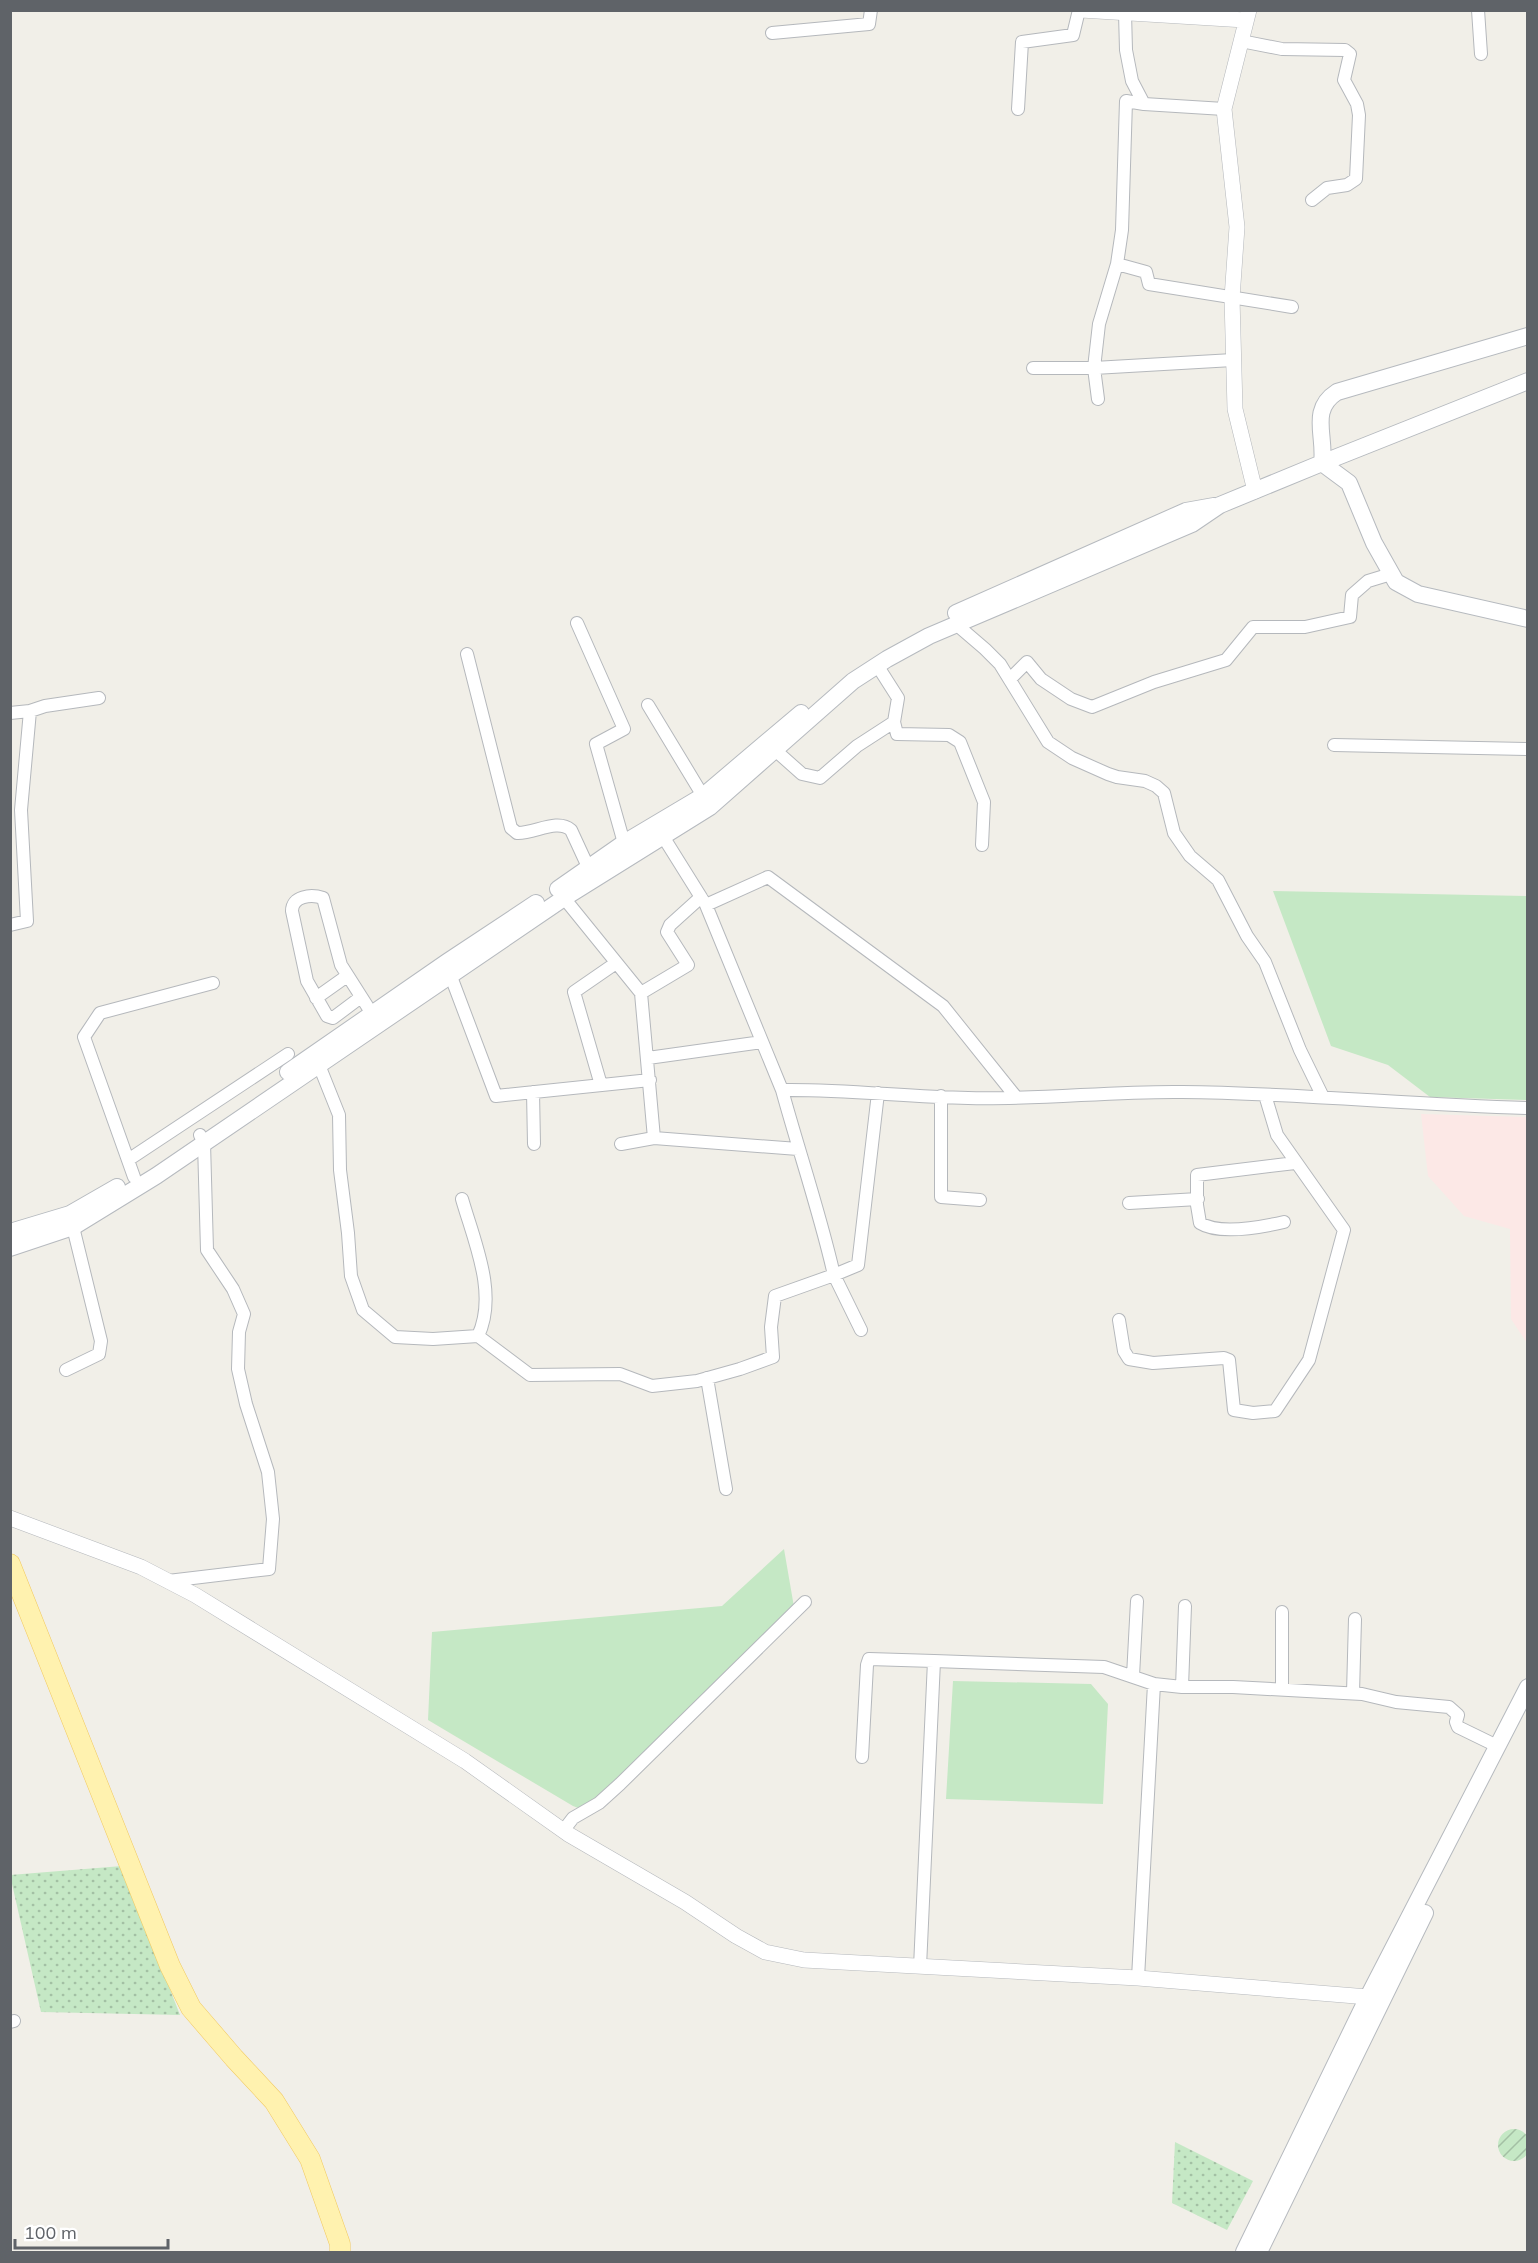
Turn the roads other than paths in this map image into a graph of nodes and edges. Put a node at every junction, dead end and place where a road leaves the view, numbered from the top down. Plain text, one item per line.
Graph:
1 (871, 10) edge
2 (1080, 10) edge
3 (1478, 10) edge
4 (1125, 13) junction
5 (1247, 15) edge
6 (772, 33) dead end
7 (1240, 41) junction
8 (1481, 54) dead end
9 (1144, 104) junction
10 (1018, 109) dead end
11 (1224, 109) junction
12 (1312, 200) dead end
13 (1117, 264) junction
14 (1232, 298) junction
15 (1292, 308) dead end
16 (1527, 336) edge
17 (1233, 360) junction
18 (1033, 368) dead end
19 (1094, 368) junction
20 (1527, 381) edge
21 (1098, 399) dead end
22 (1322, 463) junction
23 (1255, 491) junction
24 (1392, 574) junction
25 (1030, 587) junction
26 (1527, 619) edge
27 (577, 623) dead end
28 (957, 625) junction
29 (467, 654) dead end
30 (877, 664) junction
31 (1010, 679) junction
32 (99, 698) dead end
33 (648, 705) dead end
34 (30, 711) junction
35 (10, 713) edge
36 (894, 722) junction
37 (1334, 745) dead end
38 (1527, 749) edge
39 (775, 750) junction
40 (703, 796) junction
41 (660, 831) junction
42 (624, 843) junction
43 (982, 845) dead end
44 (589, 869) junction
45 (564, 898) junction
46 (703, 901) junction
47 (10, 925) edge
48 (616, 963) junction
49 (450, 974) junction
50 (347, 976) junction
51 (213, 983) dead end
52 (641, 993) junction
53 (361, 997) junction
54 (316, 998) junction
55 (330, 1018) junction
56 (375, 1019) junction
57 (340, 1035) junction
58 (762, 1042) junction
59 (288, 1054) dead end
60 (648, 1058) junction
61 (319, 1065) junction
62 (650, 1080) junction
63 (601, 1085) junction
64 (782, 1090) junction
65 (533, 1092) junction
66 (878, 1093) junction
67 (1265, 1095) junction
68 (941, 1096) junction
69 (1016, 1097) junction
70 (1323, 1097) junction
71 (1527, 1108) edge
72 (654, 1138) junction
73 (202, 1139) junction
74 (534, 1144) dead end
75 (621, 1144) dead end
76 (798, 1149) junction
77 (128, 1160) junction
78 (1295, 1163) junction
79 (134, 1177) junction
80 (462, 1199) dead end
81 (1198, 1199) junction
82 (980, 1200) dead end
83 (1129, 1203) dead end
84 (1284, 1222) dead end
85 (73, 1227) junction
86 (10, 1232) edge
87 (10, 1248) edge
88 (834, 1275) junction
89 (1119, 1320) dead end
90 (861, 1330) dead end
91 (478, 1336) junction
92 (66, 1370) dead end
93 (707, 1378) junction
94 (726, 1489) dead end
95 (10, 1518) edge
96 (10, 1564) edge
97 (168, 1581) junction
98 (1137, 1601) dead end
99 (805, 1602) dead end
100 (1185, 1606) dead end
101 (1282, 1612) dead end
102 (1355, 1619) dead end
103 (934, 1661) junction
104 (1133, 1676) junction
105 (1154, 1684) junction
106 (1182, 1687) junction
107 (1527, 1687) edge
108 (1282, 1689) junction
109 (1353, 1693) junction
110 (1527, 1709) edge
111 (1497, 1746) junction
112 (862, 1757) dead end
113 (563, 1831) junction
114 (1399, 1950) junction
115 (920, 1967) junction
116 (1138, 1978) junction
117 (1376, 1996) junction
118 (340, 2253) edge
119 (1244, 2253) edge
120 (1259, 2253) edge

1 - 6 street
2 - 4 street
2 - 10 street
3 - 8 street
4 - 5 street
4 - 9 street
5 - 7 street
7 - 11 street
7 - 12 street
9 - 11 street
9 - 13 street
11 - 14 street
13 - 14 street
13 - 19 street
14 - 15 street
14 - 17 street
16 - 22 main road
17 - 19 street
17 - 23 street
18 - 19 street
19 - 21 street
20 - 22 main road
22 - 23 main road
22 - 24 main road
23 - 25 main road
24 - 26 main road
24 - 31 street
25 - 28 main road
25 - 40 main road
27 - 42 street
28 - 30 main road
28 - 31 street
29 - 44 street
30 - 36 street
30 - 39 main road
31 - 70 street
32 - 34 street
33 - 40 street
34 - 35 street
34 - 47 street
36 - 39 street
36 - 43 street
37 - 38 street
39 - 41 main road
40 - 41 main road
41 - 42 main road
41 - 45 main road
41 - 46 street
42 - 44 main road
44 - 56 main road
45 - 48 street
45 - 49 main road
46 - 52 street
46 - 58 street
46 - 69 street
48 - 52 street
48 - 63 street
49 - 56 main road
49 - 65 street
50 - 53 street
50 - 54 street
50 - 54 street
51 - 77 street
52 - 60 street
53 - 55 street
53 - 56 street
54 - 55 street
55 - 57 street
56 - 57 main road
56 - 61 main road
57 - 73 main road
58 - 60 street
58 - 64 street
59 - 77 street
60 - 62 street
61 - 73 main road
61 - 91 street
62 - 63 street
62 - 72 street
63 - 65 street
64 - 66 street
64 - 76 street
65 - 74 street
66 - 68 street
66 - 88 street
67 - 69 street
67 - 70 street
67 - 78 street
68 - 69 street
68 - 82 street
70 - 71 street
72 - 75 street
72 - 76 street
73 - 79 main road
73 - 85 main road
73 - 97 street
76 - 88 street
77 - 79 street
78 - 81 street
78 - 89 street
79 - 86 main road
80 - 91 street
81 - 83 street
81 - 84 street
85 - 87 main road
85 - 92 street
88 - 90 street
88 - 93 street
91 - 93 street
93 - 94 street
95 - 97 street
96 - 118 main road
97 - 113 street
98 - 104 street
99 - 113 street
100 - 106 street
101 - 108 street
102 - 109 street
103 - 104 street
103 - 112 street
103 - 115 street
104 - 105 street
105 - 106 street
105 - 116 street
106 - 108 street
107 - 111 main road
108 - 109 street
109 - 111 street
110 - 114 main road
111 - 114 main road
113 - 115 street
114 - 117 main road
115 - 116 street
116 - 117 street
117 - 119 main road
117 - 120 main road

